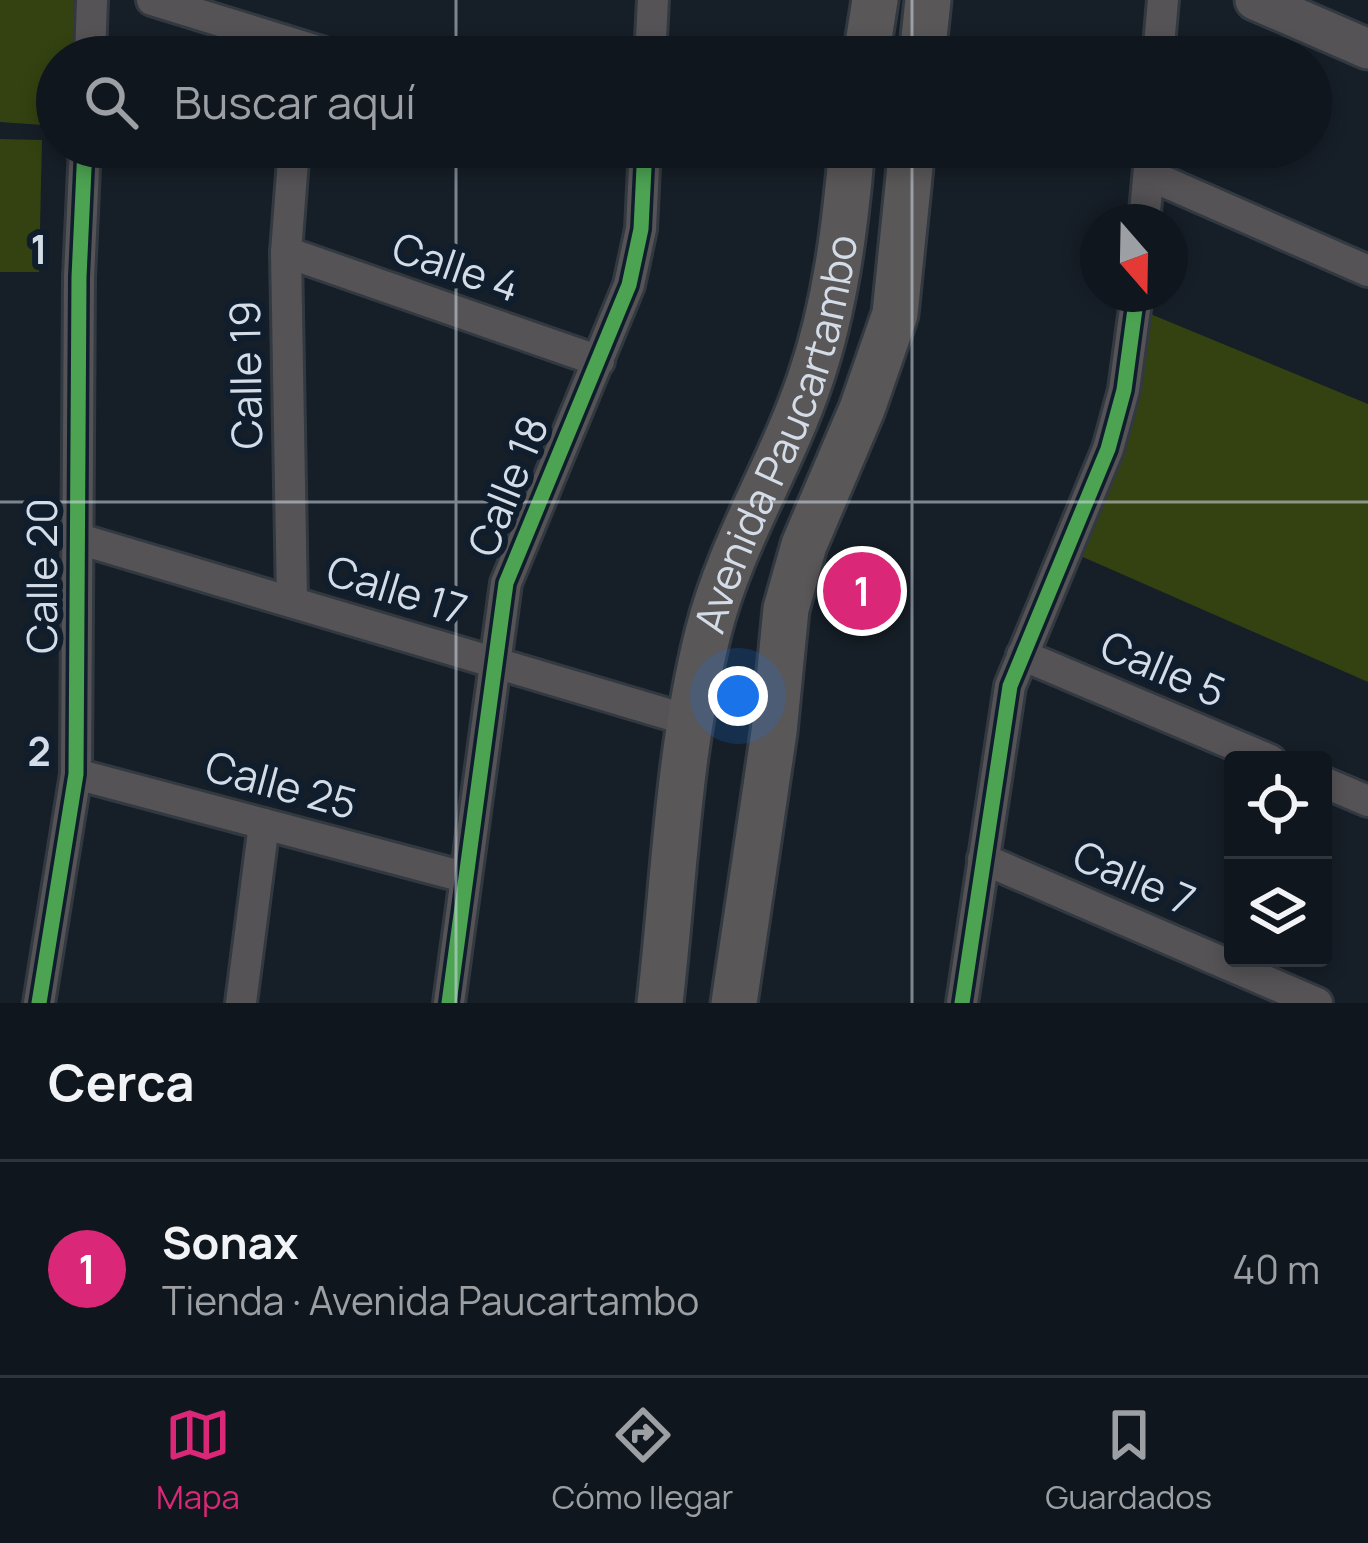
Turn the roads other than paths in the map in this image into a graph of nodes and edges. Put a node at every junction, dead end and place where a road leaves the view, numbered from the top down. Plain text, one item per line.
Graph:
1 (92, 0) edge
2 (152, 0) edge
3 (653, 0) edge
4 (928, 0) edge
5 (1162, 0) edge
6 (1256, 0) edge
7 (879, 1) edge
8 (90, 36) edge
9 (257, 36) edge
10 (651, 36) edge
11 (871, 36) edge
12 (924, 36) edge
13 (1159, 36) edge
14 (1368, 49) edge
15 (85, 168) edge
16 (292, 168) edge
17 (638, 168) edge
18 (850, 168) edge
19 (910, 168) edge
20 (1149, 168) edge
21 (1164, 168) edge
22 (1146, 204) edge
23 (286, 252) junction
24 (1368, 271) edge
25 (1135, 312) edge
26 (598, 361) junction
27 (79, 539) junction
28 (292, 602) junction
29 (1022, 655) junction
30 (493, 662) junction
31 (691, 721) junction
32 (1249, 751) edge
33 (76, 774) junction
34 (1332, 784) edge
35 (1365, 792) edge
36 (264, 824) junction
37 (983, 860) junction
38 (464, 878) junction
39 (39, 1003) edge
40 (241, 1003) edge
41 (449, 1003) edge
42 (660, 1003) edge
43 (735, 1003) edge
44 (962, 1003) edge
45 (1317, 1003) edge

1 - 8 street
2 - 9 street
3 - 10 street
4 - 12 main road
5 - 13 street
6 - 14 street
7 - 11 main road
15 - 27 street, Calle 20
16 - 23 street, Calle 19
17 - 26 street, Calle 18
18 - 31 main road, Avenida Paucartambo
19 - 43 main road, Avenida Paucartambo
20 - 22 street
21 - 24 street
23 - 26 street, Calle 4
23 - 28 street, Calle 19
25 - 29 street
26 - 30 street, Calle 18
27 - 28 street, Calle 17
27 - 33 street, Calle 20
28 - 30 street, Calle 17
29 - 32 street, Calle 5
29 - 37 street
30 - 31 street, Calle 17
30 - 38 street, Calle 18
31 - 42 main road, Avenida Paucartambo
33 - 36 street, Calle 25
33 - 39 street, Calle 20
34 - 35 street
36 - 38 street, Calle 25
36 - 40 street
37 - 44 street
37 - 45 street, Calle 7
38 - 41 street, Calle 18

